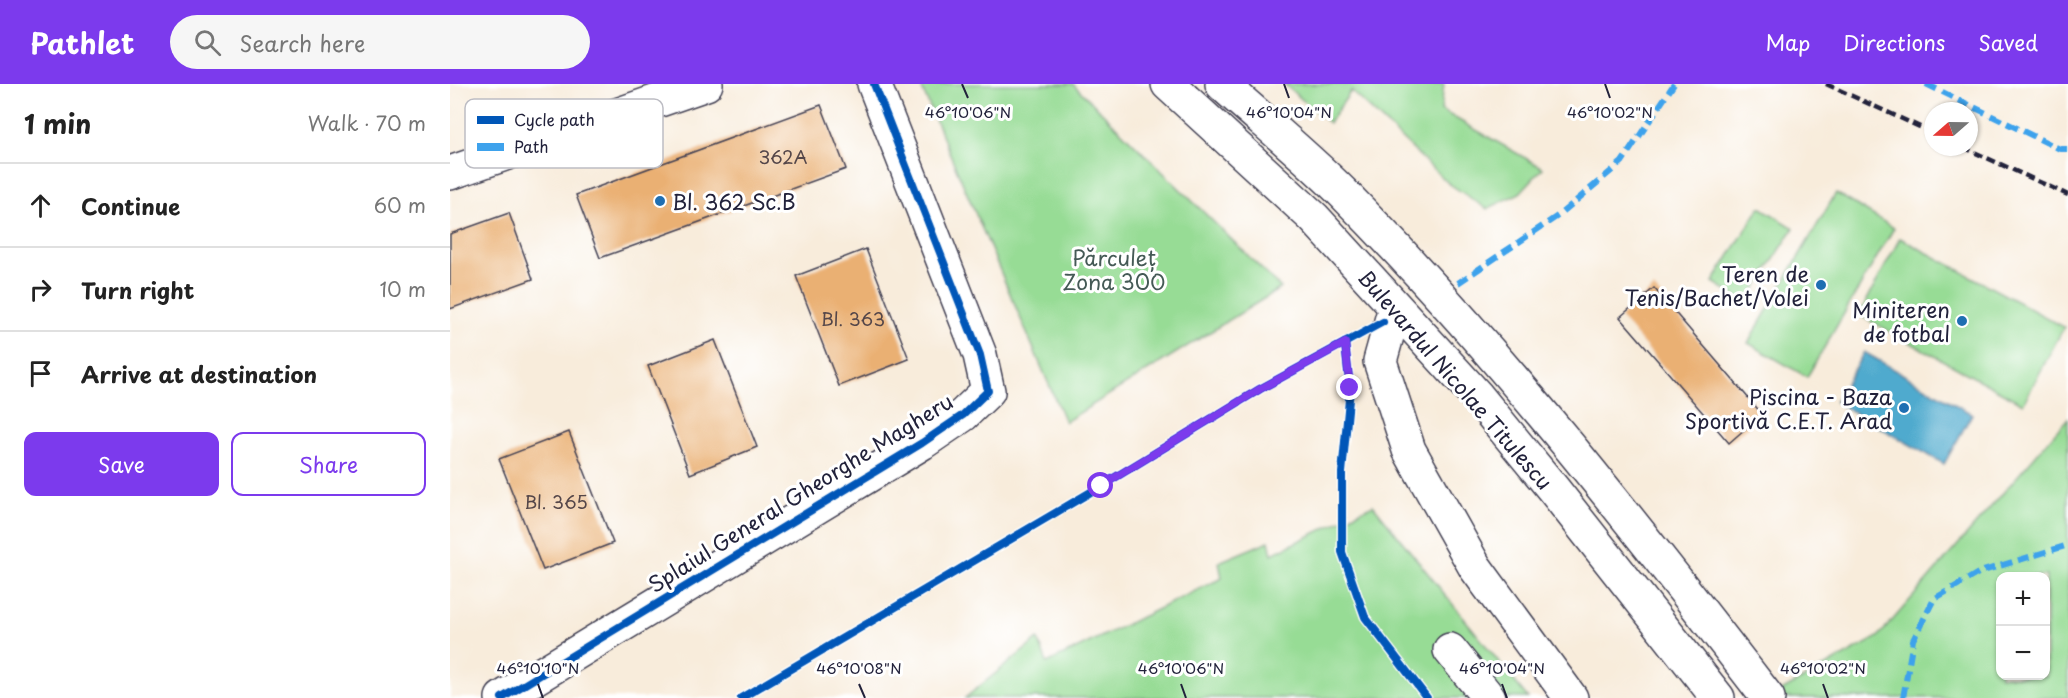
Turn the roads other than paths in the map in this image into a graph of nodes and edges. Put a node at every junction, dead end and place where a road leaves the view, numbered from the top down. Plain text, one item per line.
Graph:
1 (706, 84) edge
2 (874, 84) edge
3 (1168, 84) edge
4 (1222, 84) edge
5 (663, 99) edge
6 (465, 168) edge
7 (450, 173) edge
8 (1395, 307) junction
9 (1450, 650) dead end
10 (1715, 695) edge
11 (502, 698) edge
12 (1489, 698) edge
13 (1571, 698) edge
14 (1768, 698) edge

1 - 5 street
2 - 11 street, Splaiul General Gheorghe Magheru
3 - 8 street, Bulevardul Nicolae Titulescu
4 - 14 street, Bulevardul Nicolae Titulescu
6 - 7 street
8 - 10 street, Bulevardul Nicolae Titulescu
8 - 13 street
9 - 12 street

